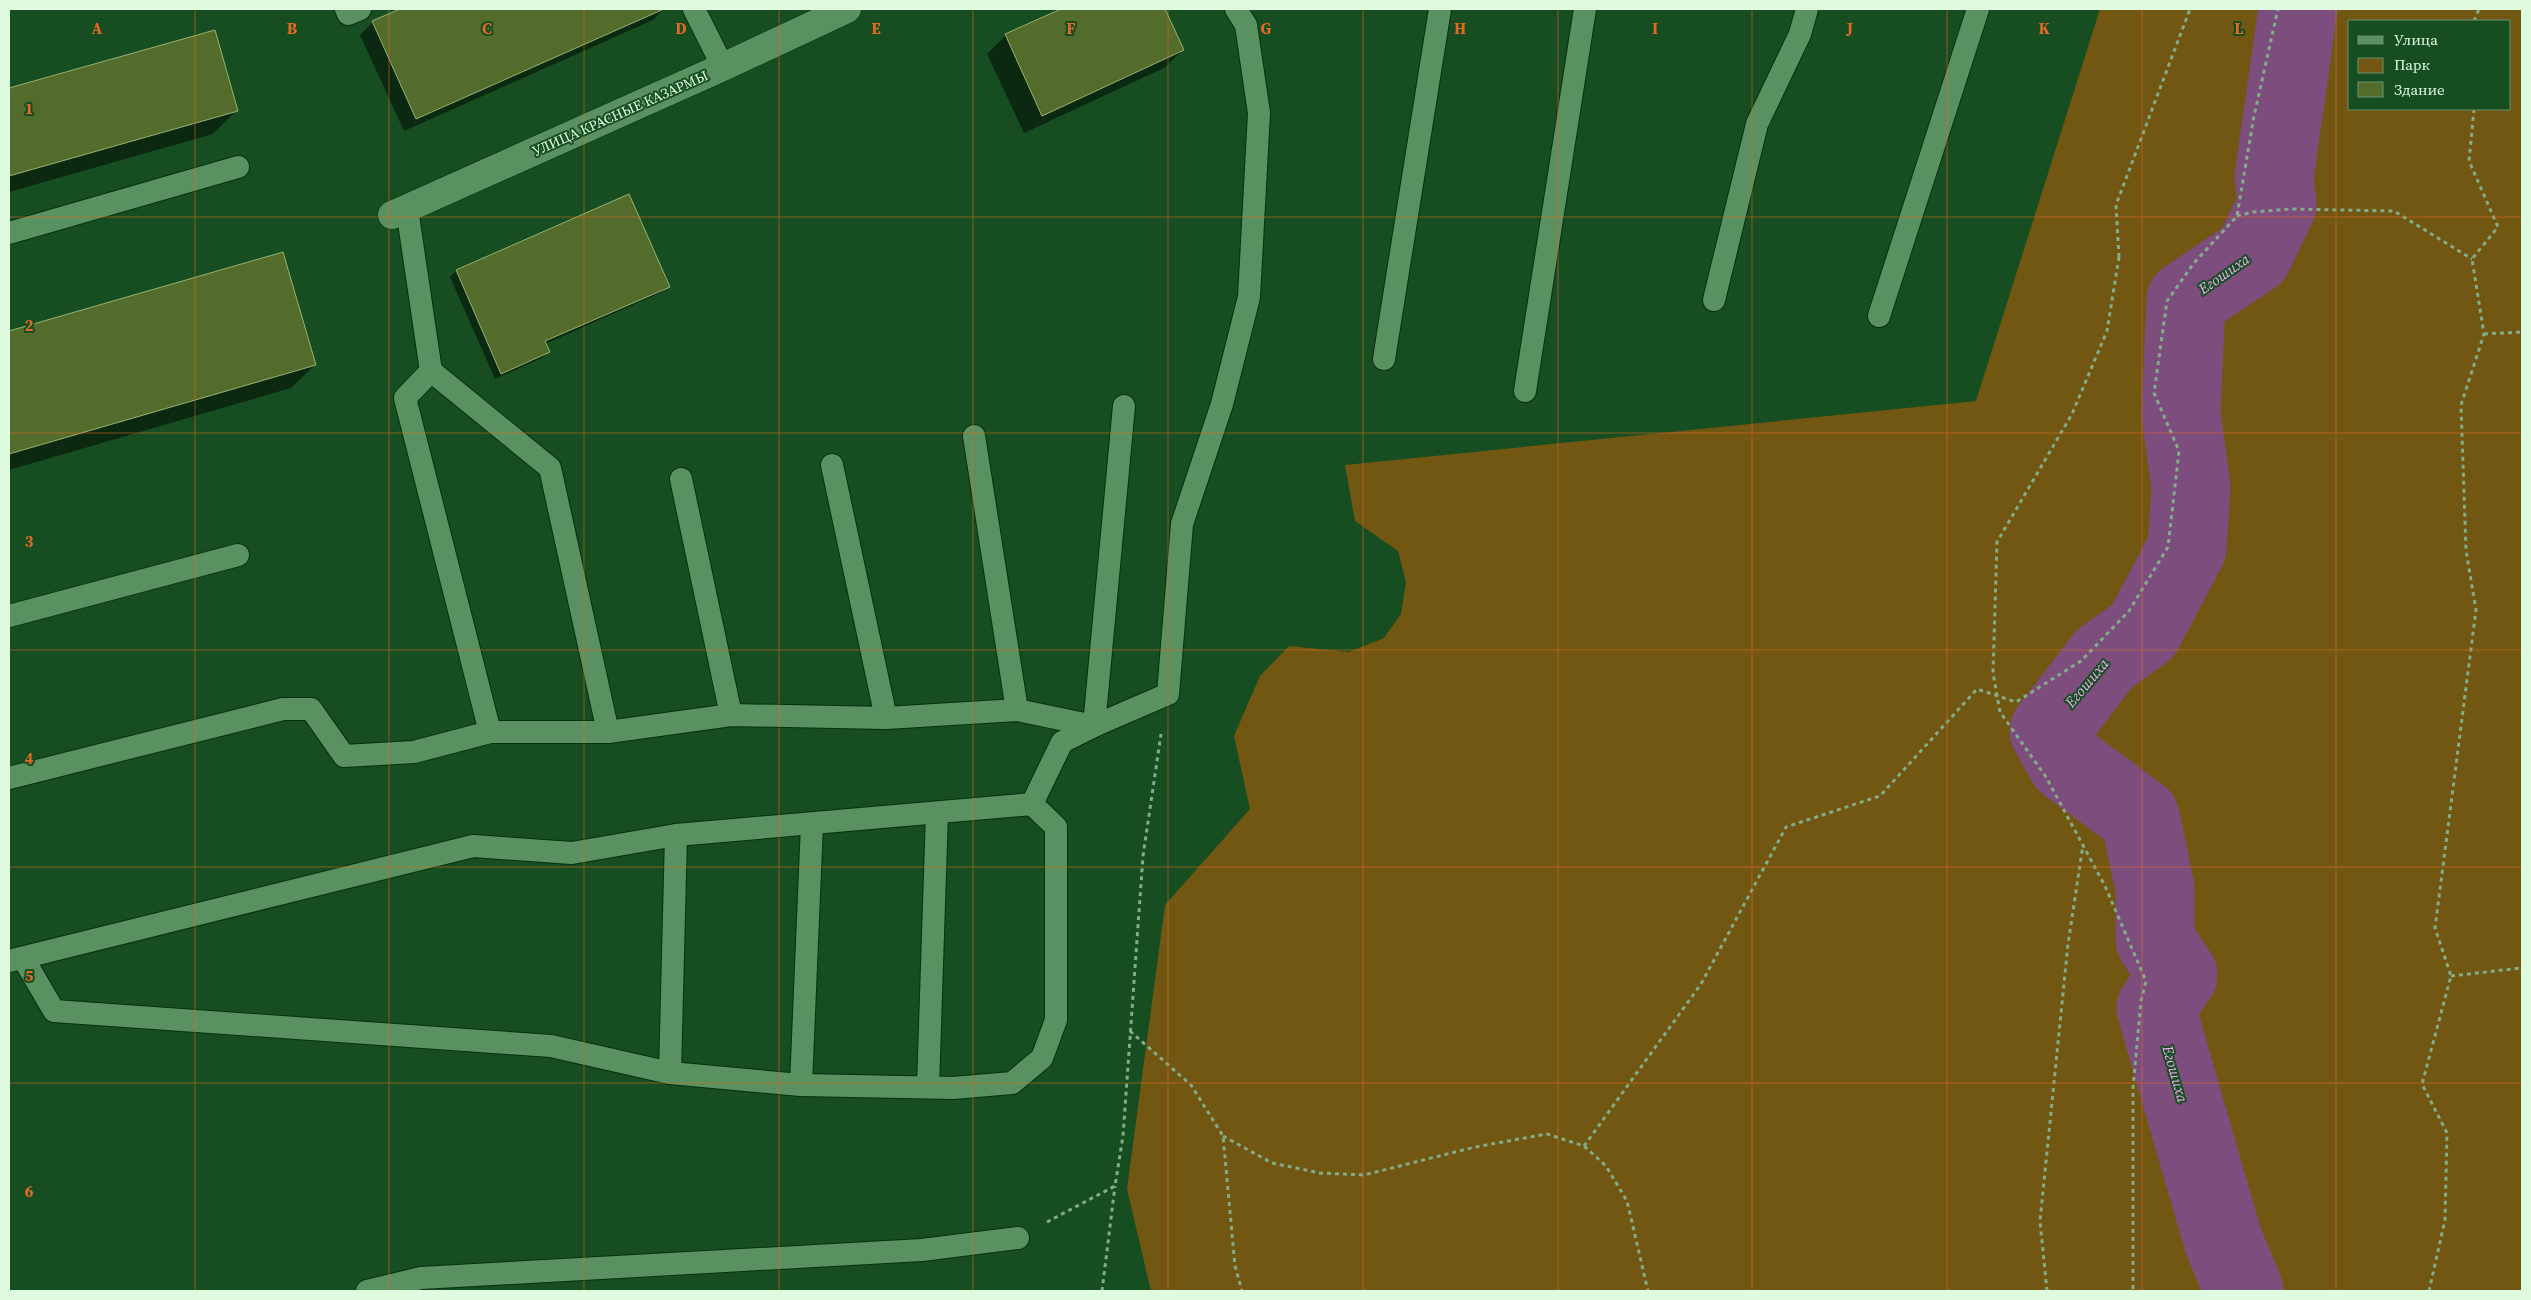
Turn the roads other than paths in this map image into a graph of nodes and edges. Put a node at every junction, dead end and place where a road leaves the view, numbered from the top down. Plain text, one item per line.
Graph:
1 (346, 9) edge
2 (360, 9) edge
3 (694, 9) edge
4 (847, 9) edge
5 (1236, 9) edge
6 (1440, 9) edge
7 (1585, 9) edge
8 (1807, 9) edge
9 (1978, 9) edge
10 (723, 67) junction
11 (238, 167) dead end
12 (400, 212) joint
13 (9, 233) edge
14 (1714, 300) dead end
15 (1879, 316) dead end
16 (1384, 359) dead end
17 (431, 371) junction
18 (1525, 391) dead end
19 (1124, 406) dead end
20 (974, 436) dead end
21 (832, 465) dead end
22 (682, 479) dead end
23 (238, 555) dead end
24 (9, 616) edge
25 (1017, 710) junction
26 (731, 715) junction
27 (886, 718) junction
28 (1094, 726) junction
29 (490, 732) junction
30 (608, 732) junction
31 (9, 778) edge
32 (1032, 804) junction
33 (937, 813) junction
34 (812, 824) junction
35 (676, 835) junction
36 (16, 959) edge
37 (670, 1073) junction
38 (801, 1085) junction
39 (928, 1087) junction
40 (1018, 1238) road end
41 (367, 1291) edge

1 - 2 lane
3 - 10 lane
4 - 10 street, УЛИЦА КРАСНЫЕ КАЗАРМЫ
5 - 28 lane
6 - 16 lane
7 - 18 lane
8 - 14 lane
9 - 15 lane
10 - 12 street, УЛИЦА КРАСНЫЕ КАЗАРМЫ
11 - 13 lane
12 - 17 lane
17 - 29 lane
17 - 30 lane
19 - 28 lane
20 - 25 lane
21 - 27 lane
22 - 26 lane
23 - 24 lane
25 - 27 lane
25 - 28 lane
26 - 27 lane
26 - 30 lane
28 - 32 lane
29 - 30 lane
29 - 31 lane
32 - 33 lane
32 - 39 lane
33 - 34 lane
33 - 39 lane
34 - 35 lane
34 - 38 lane
35 - 36 lane
35 - 37 lane
36 - 37 lane
37 - 38 lane
38 - 39 lane
40 - 41 lane

